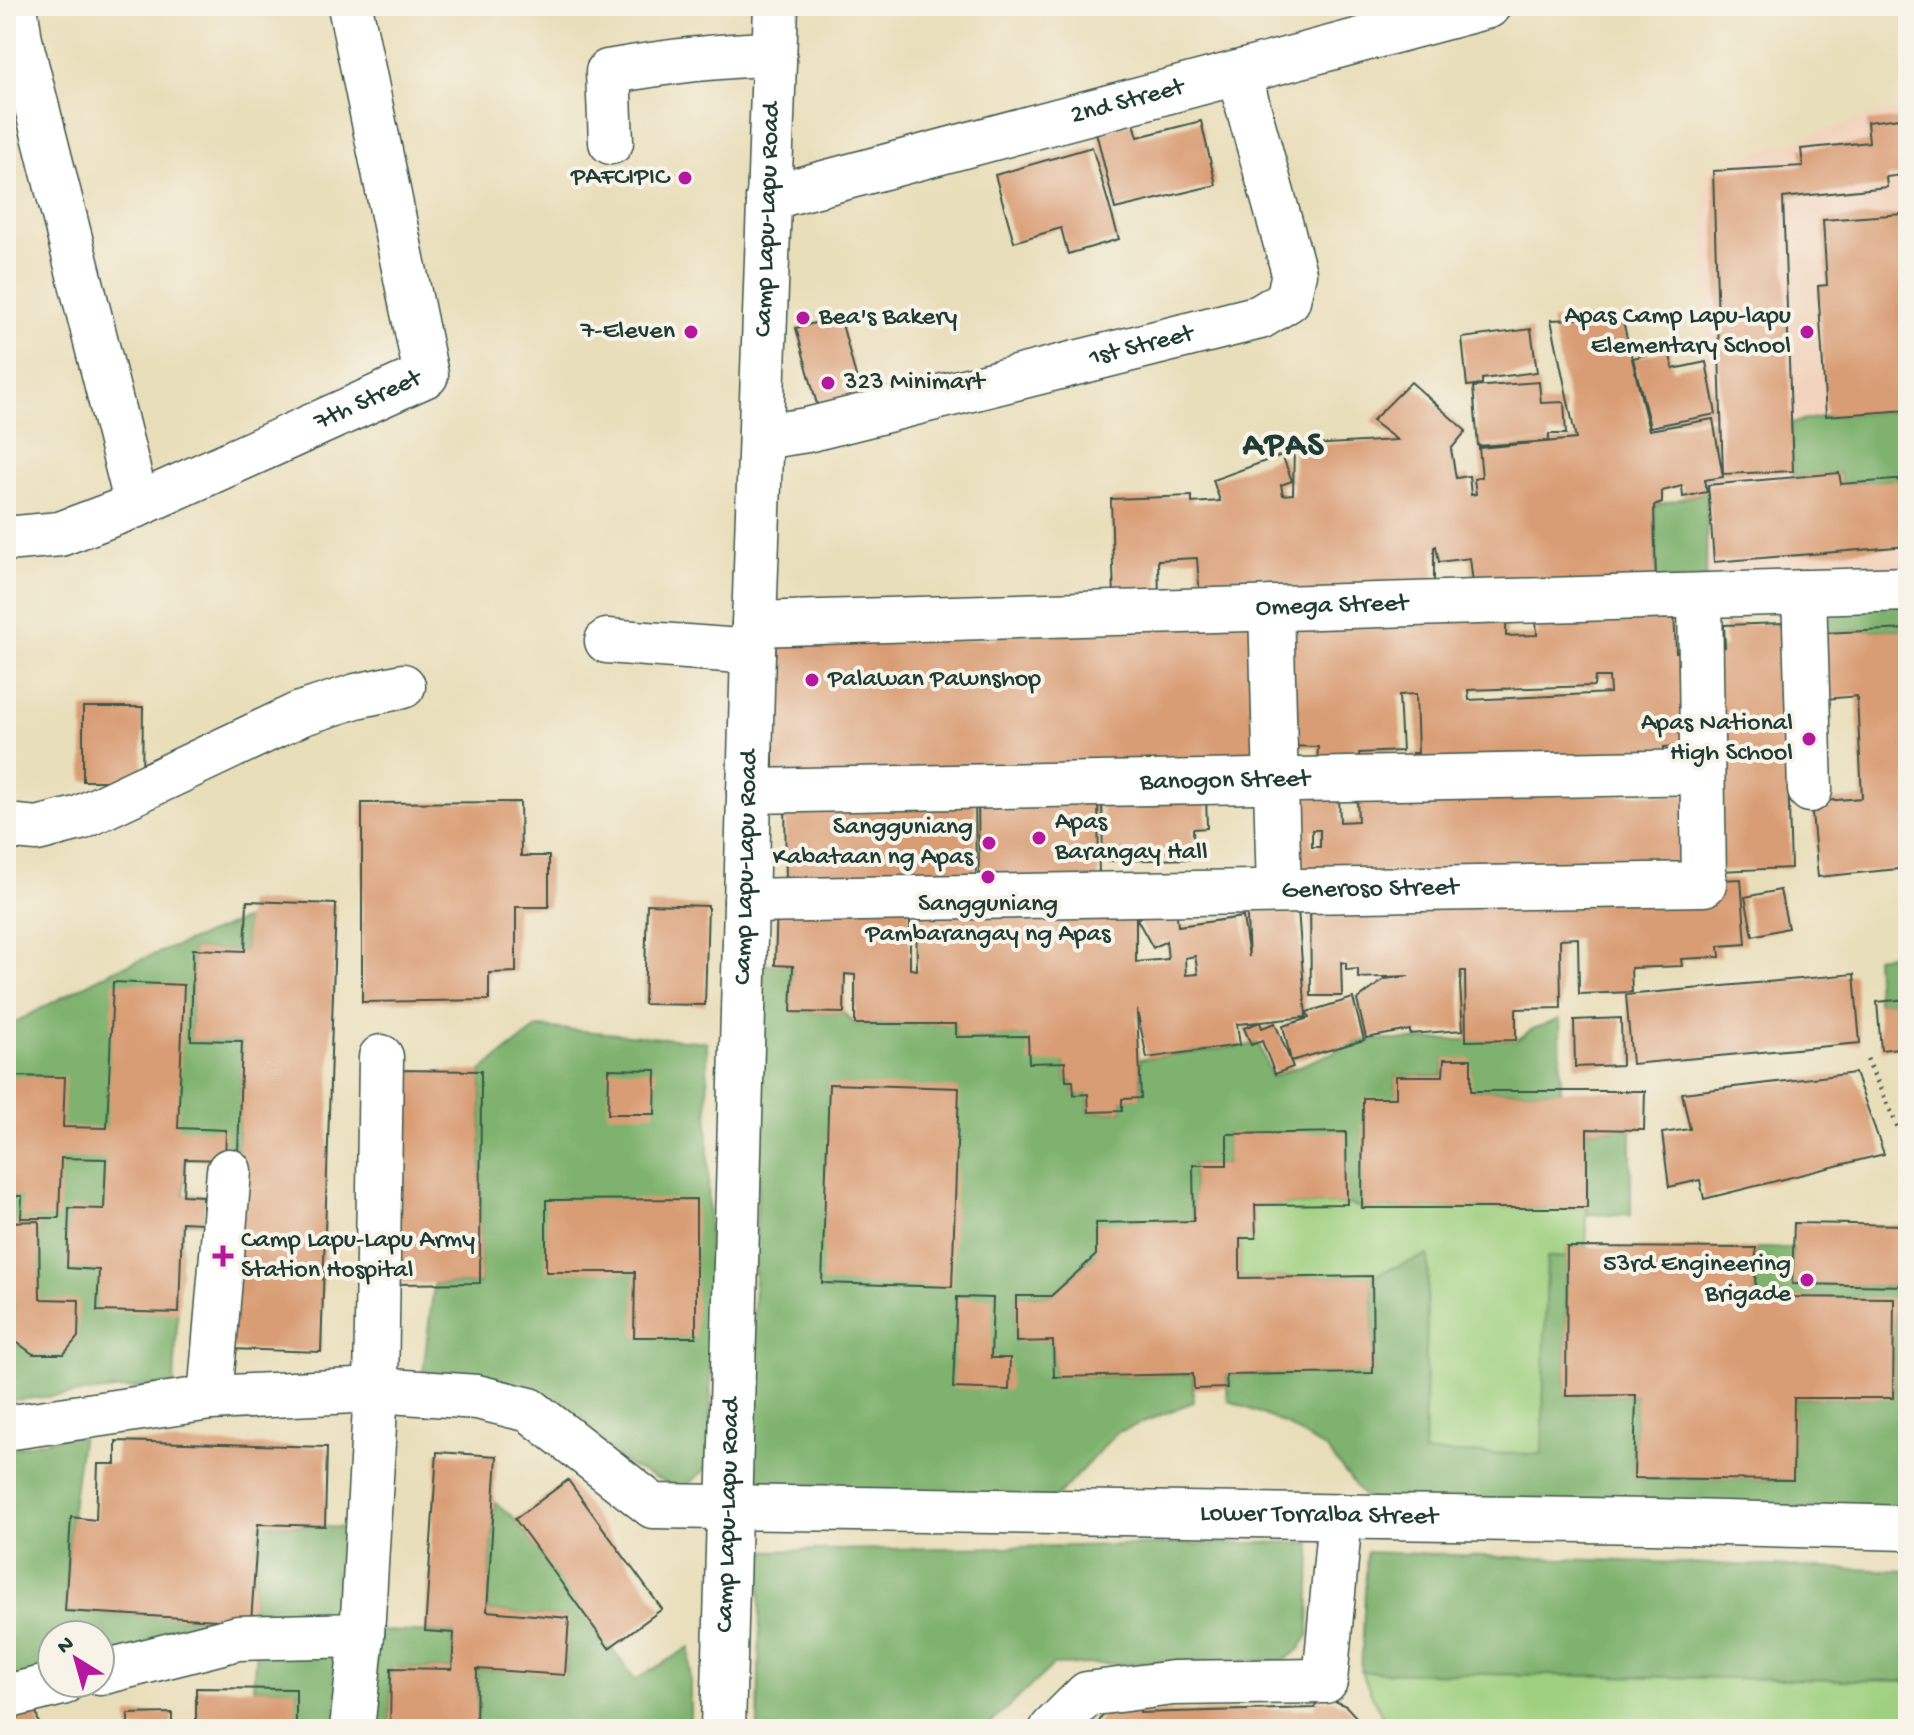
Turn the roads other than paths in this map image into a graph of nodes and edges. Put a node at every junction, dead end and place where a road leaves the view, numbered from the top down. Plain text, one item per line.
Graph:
1 (15, 6) edge
2 (350, 6) edge
3 (776, 6) edge
4 (1488, 6) edge
5 (774, 54) junction
6 (1239, 74) junction
7 (611, 142) dead end
8 (768, 198) junction
9 (762, 437) junction
10 (137, 505) junction
11 (6, 539) edge
12 (1908, 589) edge
13 (1804, 592) junction
14 (1700, 596) junction
15 (1271, 608) junction
16 (753, 638) junction
17 (607, 641) dead end
18 (403, 686) dead end
19 (1702, 772) junction
20 (1276, 781) junction
21 (1810, 790) dead end
22 (749, 791) junction
23 (6, 826) edge
24 (1279, 891) junction
25 (746, 901) junction
26 (381, 1057) dead end
27 (229, 1171) dead end
28 (376, 1390) junction
29 (210, 1398) junction
30 (6, 1428) edge
31 (731, 1506) junction
32 (1340, 1516) junction
33 (1908, 1528) edge
34 (362, 1635) junction
35 (116, 1669) edge
36 (36, 1690) edge
37 (6, 1697) edge
38 (352, 1729) edge
39 (723, 1729) edge
40 (1052, 1729) edge

1 - 10 street
2 - 10 street, 7th Street
3 - 5 street, Camp Lapu-Lapu Road
4 - 6 street, 2nd Street
5 - 7 street
5 - 8 street, Camp Lapu-Lapu Road
6 - 8 street, 2nd Street
6 - 9 street, 1st Street
8 - 9 street, Camp Lapu-Lapu Road
9 - 16 street, Camp Lapu-Lapu Road
10 - 11 street, 7th Street
12 - 13 street, Omega Street
13 - 14 street, Omega Street
13 - 21 street
14 - 15 street, Omega Street
14 - 19 street, Generoso Street
15 - 16 street, Omega Street
15 - 20 street
16 - 17 street, Omega Street
16 - 22 street, Camp Lapu-Lapu Road
18 - 23 street
19 - 20 street, Banogon Street
19 - 24 street, Generoso Street
20 - 22 street, Banogon Street
20 - 24 street
22 - 25 street, Camp Lapu-Lapu Road
24 - 25 street, Generoso Street
25 - 31 street, Camp Lapu-Lapu Road
26 - 28 street
27 - 29 street
28 - 29 street, Lower Torralba Street
28 - 31 street, Lower Torralba Street
28 - 34 street
29 - 30 street, Lower Torralba Street
31 - 32 street, Lower Torralba Street
31 - 39 street, Camp Lapu-Lapu Road
32 - 33 street, Lower Torralba Street
32 - 40 street
34 - 35 street
34 - 38 street
36 - 37 street

